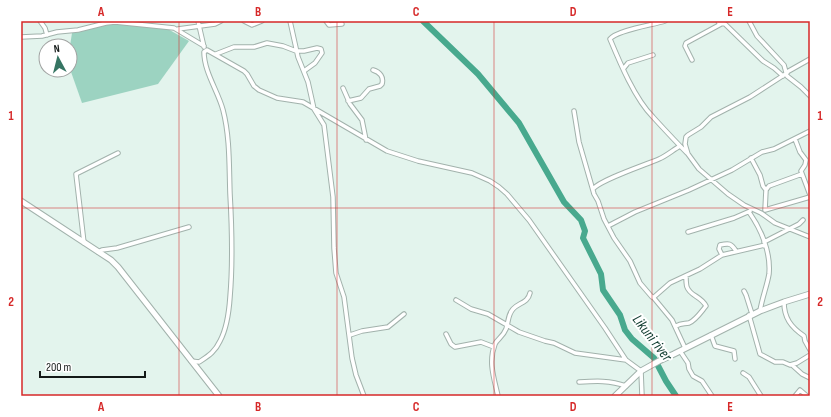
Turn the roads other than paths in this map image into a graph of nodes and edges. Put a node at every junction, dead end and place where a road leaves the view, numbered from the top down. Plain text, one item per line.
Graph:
1 (40, 21) edge
2 (111, 21) edge
3 (198, 21) edge
4 (221, 21) edge
5 (244, 21) edge
6 (262, 21) edge
7 (290, 21) edge
8 (326, 21) edge
9 (665, 21) edge
10 (749, 21) edge
11 (719, 22) edge
12 (342, 24) dead end
13 (199, 26) junction
14 (178, 29) junction
15 (47, 35) junction
16 (21, 36) edge
17 (205, 48) junction
18 (296, 51) junction
19 (216, 54) junction
20 (653, 55) dead end
21 (810, 59) edge
22 (692, 60) dead end
23 (624, 68) junction
24 (374, 70) dead end
25 (304, 71) junction
26 (787, 73) junction
27 (783, 76) junction
28 (343, 88) dead end
29 (810, 96) edge
30 (348, 101) junction
31 (314, 109) junction
32 (574, 111) dead end
33 (810, 131) edge
34 (794, 139) junction
35 (366, 140) junction
36 (680, 146) junction
37 (118, 153) dead end
38 (688, 154) junction
39 (751, 158) junction
40 (802, 174) junction
41 (710, 179) junction
42 (593, 189) junction
43 (766, 190) junction
44 (810, 196) edge
45 (21, 201) edge
46 (753, 209) junction
47 (765, 210) junction
48 (749, 212) junction
49 (761, 213) junction
50 (803, 220) dead end
51 (608, 226) junction
52 (190, 227) dead end
53 (790, 229) junction
54 (688, 232) dead end
55 (810, 237) edge
56 (84, 243) junction
57 (765, 244) junction
58 (736, 251) junction
59 (98, 252) junction
60 (722, 255) junction
61 (686, 276) junction
62 (744, 291) dead end
63 (530, 293) dead end
64 (810, 294) edge
65 (653, 297) junction
66 (456, 300) dead end
67 (784, 302) junction
68 (760, 310) junction
69 (404, 314) dead end
70 (751, 315) junction
71 (507, 326) junction
72 (676, 326) junction
73 (446, 334) dead end
74 (350, 335) junction
75 (711, 335) junction
76 (494, 348) junction
77 (683, 350) junction
78 (810, 350) edge
79 (810, 355) edge
80 (736, 359) dead end
81 (626, 360) junction
82 (191, 361) junction
83 (792, 365) junction
84 (641, 371) junction
85 (743, 373) dead end
86 (810, 378) edge
87 (579, 382) dead end
88 (626, 386) junction
89 (219, 396) edge
90 (364, 396) edge
91 (498, 396) edge
92 (615, 396) edge
93 (642, 396) edge
94 (712, 396) edge
95 (761, 396) edge
96 (795, 396) edge
97 (807, 396) edge

1 - 15 street
2 - 14 street
2 - 15 street
3 - 13 street
4 - 13 street
5 - 6 street
7 - 18 street
8 - 12 street
9 - 23 street
10 - 26 street
11 - 22 street
11 - 27 street
13 - 14 street
13 - 17 street
14 - 17 street
15 - 16 street
17 - 19 street
17 - 82 street
18 - 19 street
18 - 25 street
18 - 25 street
19 - 31 street
20 - 23 street
21 - 26 street
23 - 36 street
24 - 30 street
25 - 31 street
26 - 27 street
26 - 29 street
27 - 38 street
28 - 30 street
30 - 35 street
31 - 35 street
31 - 74 street
32 - 42 street
33 - 34 street
34 - 39 street
34 - 40 street
35 - 81 street
36 - 38 street
36 - 42 street
37 - 56 street
38 - 41 street
39 - 41 street
39 - 43 street
40 - 43 street
40 - 44 street
41 - 46 street
41 - 51 street
42 - 51 street
43 - 47 street
44 - 47 street
45 - 56 street
46 - 48 street
46 - 49 street
47 - 49 street
48 - 54 street
48 - 57 street
49 - 53 street
50 - 53 street
51 - 65 street
52 - 59 street
53 - 55 street
53 - 57 street
56 - 59 street
57 - 58 street
57 - 68 street
58 - 60 street
58 - 60 street
59 - 82 street
60 - 61 street
61 - 65 street
61 - 72 street
62 - 70 street
63 - 71 street
64 - 67 street
65 - 72 street
66 - 71 street
67 - 68 street
67 - 78 street
68 - 70 street
69 - 74 street
70 - 75 street
70 - 83 street
71 - 76 street
71 - 81 street
72 - 77 street
73 - 76 street
74 - 90 street
75 - 77 street
75 - 80 street
76 - 91 street
77 - 84 street
77 - 94 street
79 - 83 street
81 - 84 street
82 - 89 street
83 - 86 street
84 - 88 street
84 - 93 street
85 - 95 street
87 - 88 street
88 - 92 street
96 - 97 street

